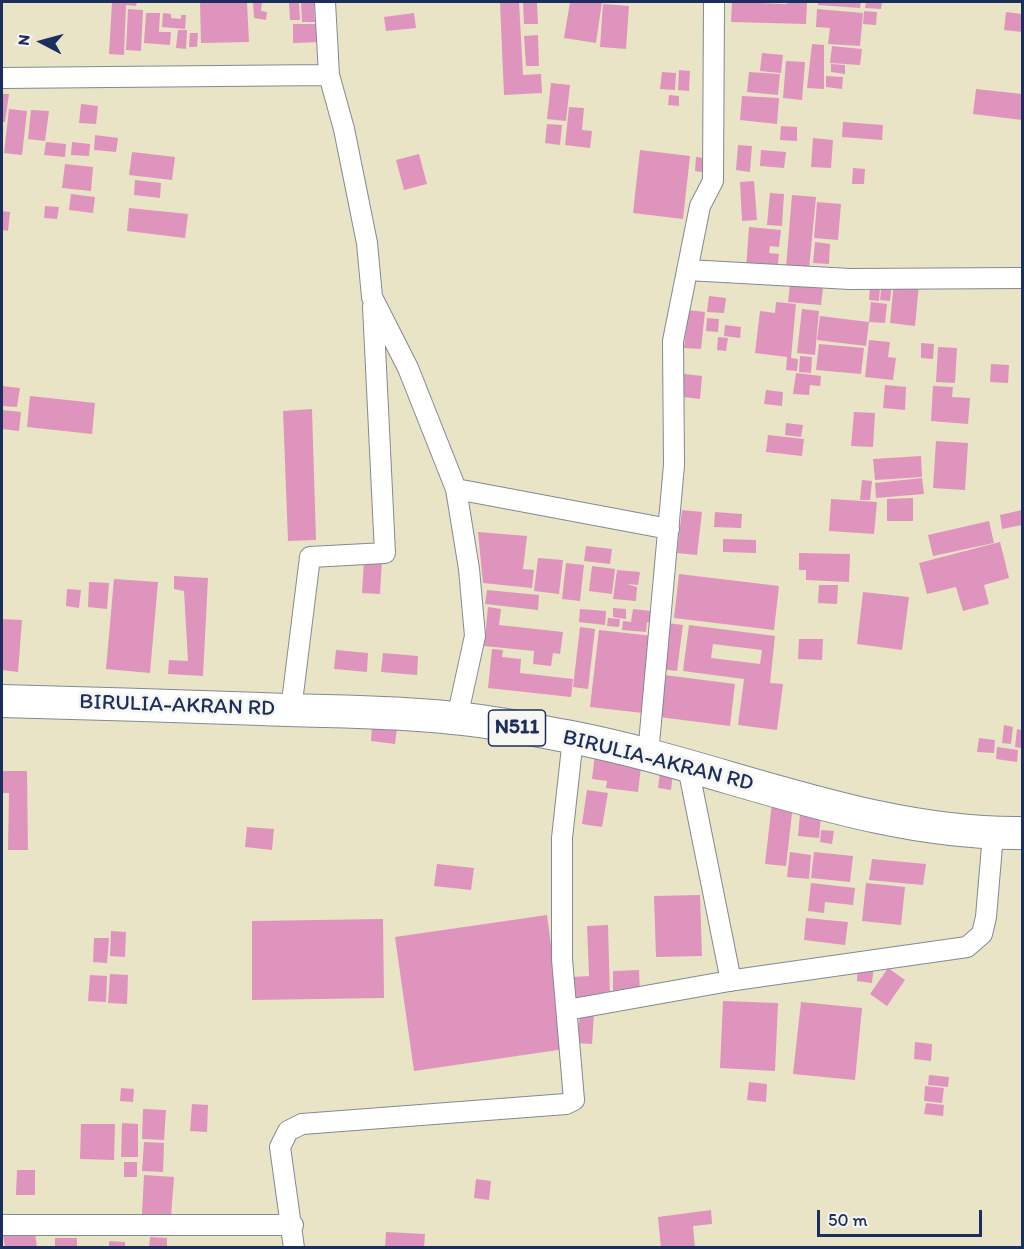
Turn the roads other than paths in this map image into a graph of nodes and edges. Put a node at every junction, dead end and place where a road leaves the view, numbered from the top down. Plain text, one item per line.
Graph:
1 (325, 2) edge
2 (714, 2) edge
3 (329, 75) junction
4 (2, 78) edge
5 (687, 270) junction
6 (1023, 278) edge
7 (372, 297) junction
8 (456, 489) junction
9 (669, 529) junction
10 (2, 701) edge
11 (291, 710) junction
12 (457, 718) junction
13 (573, 738) junction
14 (648, 755) junction
15 (688, 767) junction
16 (1008, 833) edge
17 (731, 981) junction
18 (567, 1010) junction
19 (2, 1225) edge
20 (293, 1225) junction
21 (294, 1248) edge

1 - 3 street
2 - 5 street
3 - 4 street
3 - 7 street
5 - 6 street
5 - 9 street
7 - 8 street
7 - 11 street
8 - 9 street
8 - 12 street
9 - 14 street
10 - 11 highway, BIRULIA-AKRAN RD / N511
11 - 12 highway, BIRULIA-AKRAN RD / N511
12 - 13 highway, BIRULIA-AKRAN RD / N511
13 - 14 highway, BIRULIA-AKRAN RD / N511
13 - 18 street
14 - 15 highway, BIRULIA-AKRAN RD / N511
15 - 16 highway, BIRULIA-AKRAN RD / N511
15 - 17 street
16 - 17 street
17 - 18 street
18 - 20 street
19 - 20 street
20 - 21 street

